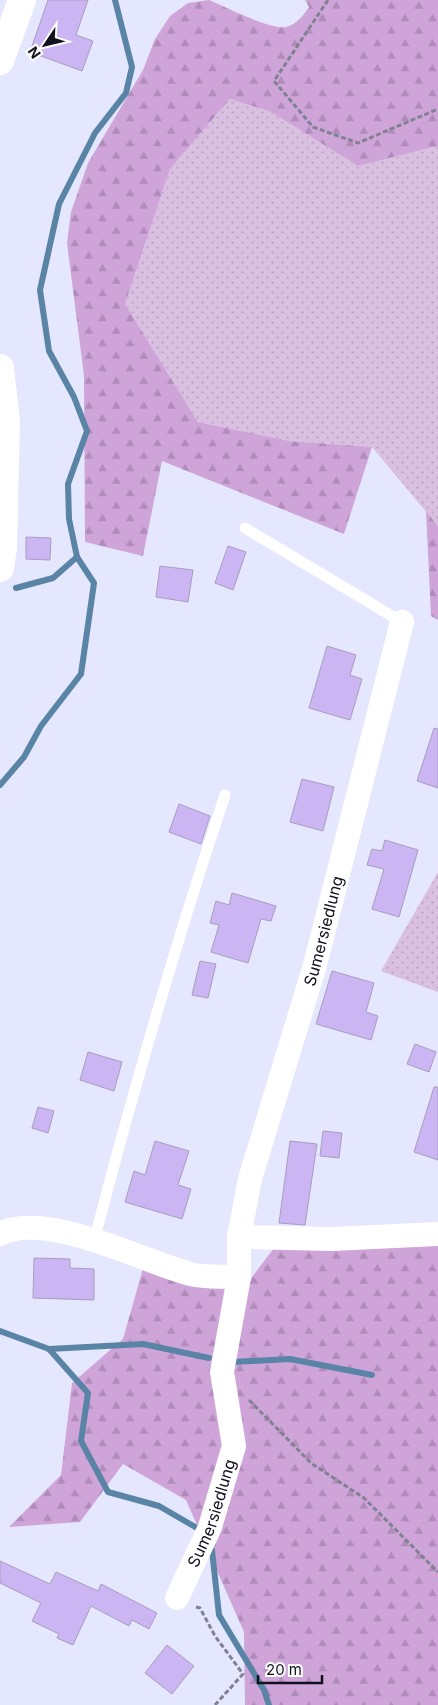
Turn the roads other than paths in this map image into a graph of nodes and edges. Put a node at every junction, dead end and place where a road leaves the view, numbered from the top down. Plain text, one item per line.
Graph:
1 (22, 0) edge
2 (0, 61) edge
3 (0, 368) edge
4 (245, 528) dead end
5 (0, 568) edge
6 (402, 622) joint
7 (225, 795) dead end
8 (0, 1234) edge
9 (438, 1234) edge
10 (240, 1237) junction
11 (94, 1241) junction
12 (239, 1277) junction
13 (177, 1598) road end

1 - 2 main road
3 - 5 main road
4 - 6 lane
6 - 10 street, Sumersiedlung
7 - 11 lane
8 - 11 street
9 - 10 street
10 - 12 street, Sumersiedlung
11 - 12 street
12 - 13 street, Sumersiedlung

